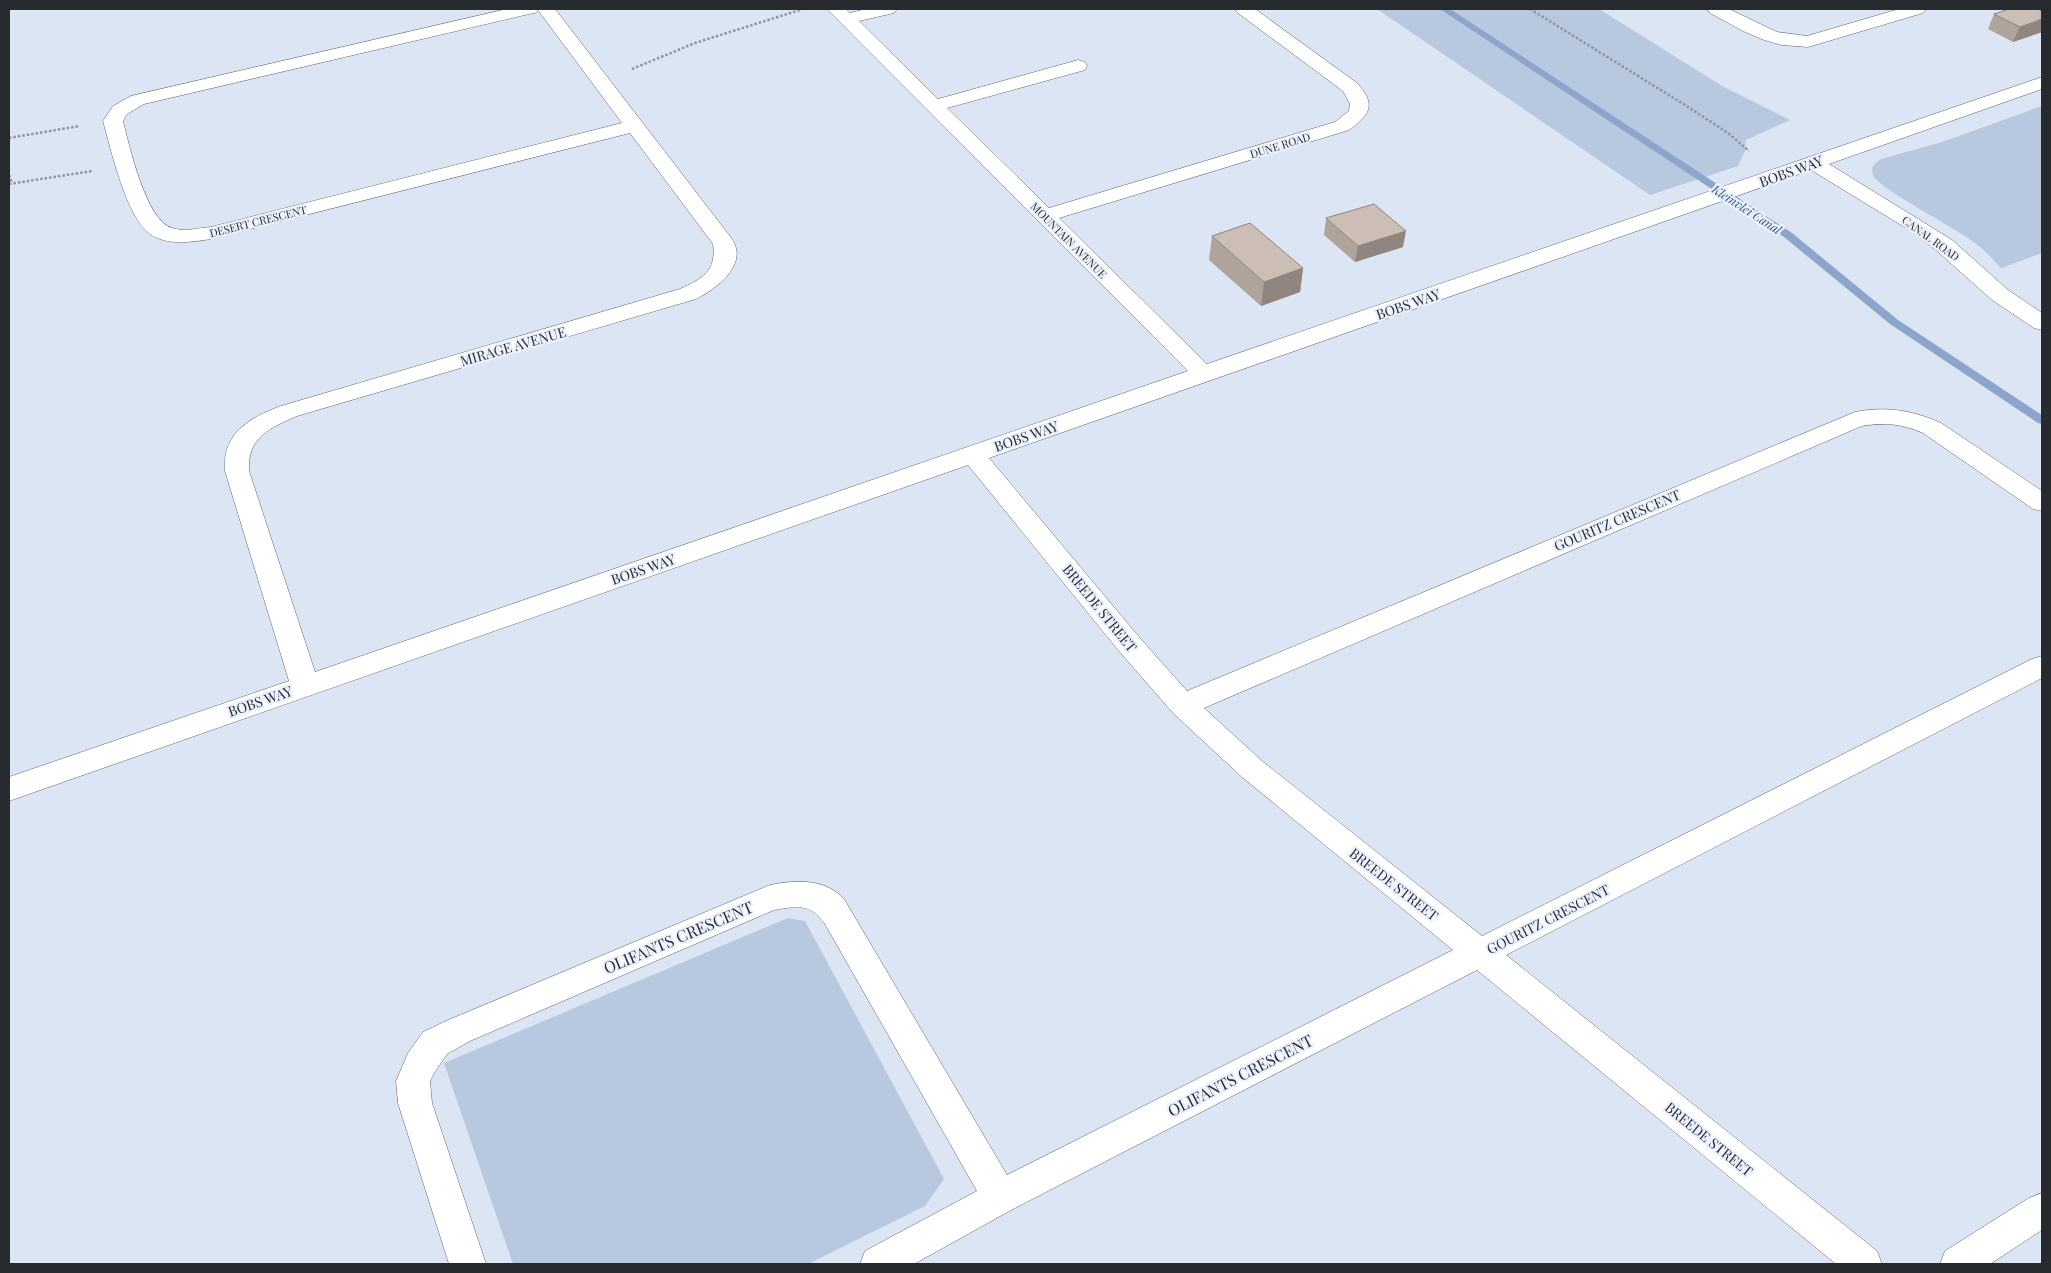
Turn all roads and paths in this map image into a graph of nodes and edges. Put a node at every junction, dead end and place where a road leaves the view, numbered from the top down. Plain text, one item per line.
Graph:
1 (529, 9) edge
2 (546, 9) edge
3 (805, 9) edge
4 (888, 9) edge
5 (1244, 9) edge
6 (1530, 9) edge
7 (1716, 9) edge
8 (1917, 9) edge
9 (841, 14) edge
10 (1078, 66) dead end
11 (2042, 83) edge
12 (602, 84) junction
13 (934, 106) junction
14 (113, 121) junction
15 (634, 126) junction
16 (9, 138) edge
17 (1753, 155) dead end
18 (1813, 163) junction
19 (126, 166) junction
20 (9, 175) edge
21 (10, 184) edge
22 (1044, 216) junction
23 (2042, 323) edge
24 (1204, 374) junction
25 (973, 455) junction
26 (2042, 503) edge
27 (2042, 666) edge
28 (305, 686) junction
29 (1183, 705) junction
30 (9, 788) edge
31 (1481, 953) junction
32 (1000, 1198) junction
33 (2042, 1210) edge
34 (468, 1264) edge
35 (878, 1264) edge
36 (1864, 1264) edge
37 (1958, 1264) edge

1 - 14 street
2 - 12 street, MIRAGE AVENUE
3 - 12 path
4 - 9 street, MOUNTAIN AVENUE
5 - 22 street, DUNE ROAD
6 - 17 path
7 - 8 street
9 - 13 street, MOUNTAIN AVENUE
10 - 13 street
11 - 18 street, BOBS WAY
12 - 15 street, MIRAGE AVENUE
13 - 22 street, MOUNTAIN AVENUE
14 - 16 path
14 - 19 street, DESERT CRESCENT
15 - 19 street, DESERT CRESCENT
15 - 28 street, MIRAGE AVENUE
18 - 23 street, CANAL ROAD
18 - 24 street, BOBS WAY
19 - 21 path
20 - 21 path
22 - 24 street, MOUNTAIN AVENUE
24 - 25 street, BOBS WAY
25 - 28 street, BOBS WAY
25 - 29 street, BREEDE STREET
26 - 29 street, GOURITZ CRESCENT
27 - 31 street, GOURITZ CRESCENT
28 - 30 street, BOBS WAY
29 - 31 street, BREEDE STREET
31 - 32 street, OLIFANTS CRESCENT
31 - 36 street, BREEDE STREET
32 - 34 street, OLIFANTS CRESCENT
32 - 35 street, OLIFANTS CRESCENT
33 - 37 street

